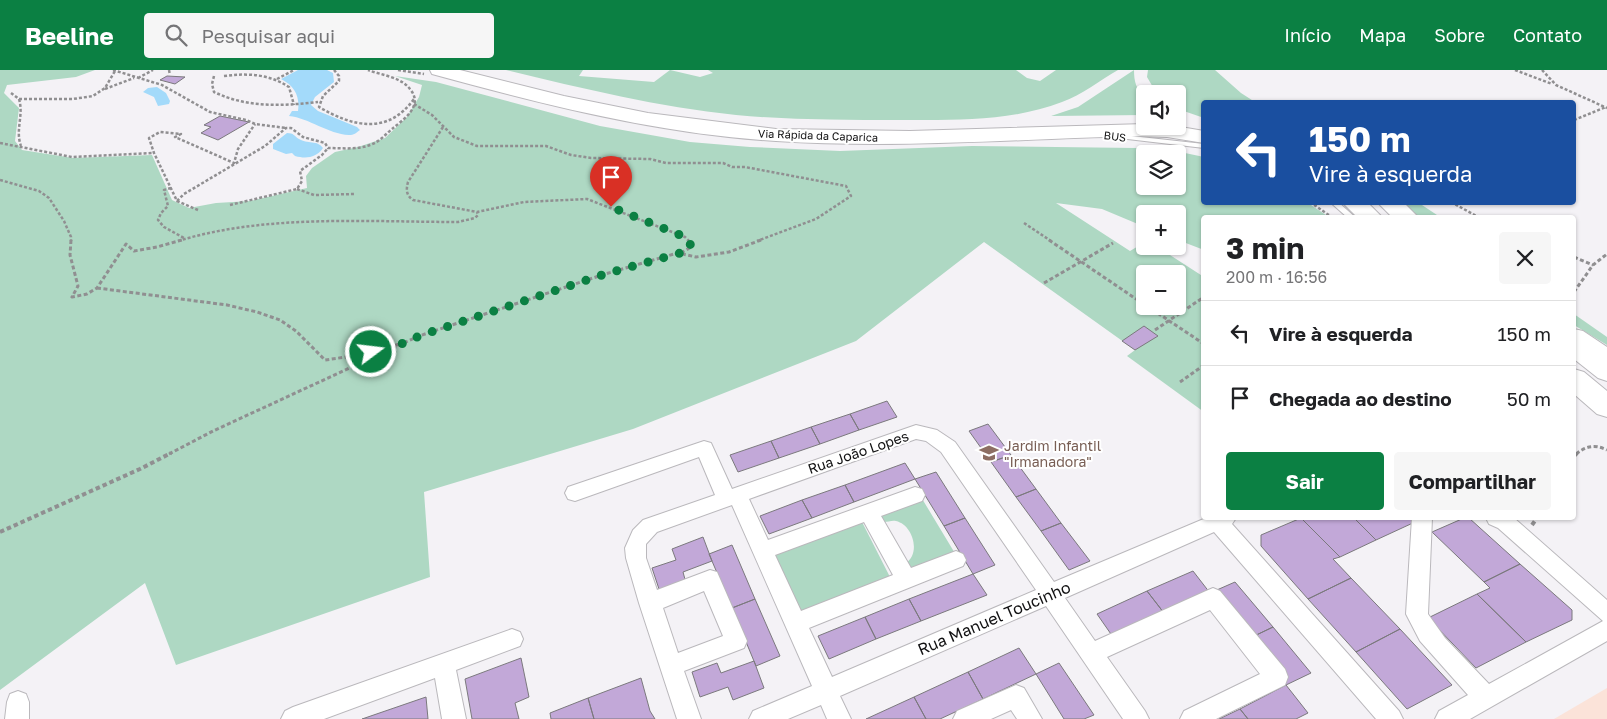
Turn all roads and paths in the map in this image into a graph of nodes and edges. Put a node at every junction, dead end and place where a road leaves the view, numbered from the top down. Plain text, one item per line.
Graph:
1 (114, 70) edge
2 (153, 70) edge
3 (168, 70) edge
4 (294, 70) edge
5 (334, 70) edge
6 (368, 70) edge
7 (398, 70) edge
8 (476, 70) edge
9 (1515, 70) edge
10 (1542, 70) edge
11 (429, 71) edge
12 (170, 75) dead end
13 (214, 76) dead end
14 (224, 76) dead end
15 (137, 78) junction
16 (277, 79) junction
17 (1556, 85) junction
18 (104, 89) junction
19 (11, 92) dead end
20 (414, 97) junction
21 (19, 99) junction
22 (318, 102) junction
23 (414, 104) junction
24 (294, 105) junction
25 (1606, 107) edge
26 (1576, 119) edge
27 (1136, 121) edge
28 (255, 124) junction
29 (1186, 124) edge
30 (443, 127) junction
31 (1201, 127) edge
32 (286, 128) junction
33 (1087, 132) junction
34 (1201, 137) edge
35 (0, 143) edge
36 (1201, 146) edge
37 (22, 147) junction
38 (328, 148) junction
39 (154, 153) junction
40 (234, 162) junction
41 (0, 180) edge
42 (171, 188) junction
43 (297, 189) junction
44 (355, 194) dead end
45 (177, 201) junction
46 (230, 205) dead end
47 (1314, 205) edge
48 (1337, 205) edge
49 (1357, 205) edge
50 (1456, 205) edge
51 (198, 210) dead end
52 (477, 212) junction
53 (1329, 215) edge
54 (1348, 215) edge
55 (1368, 215) edge
56 (1475, 215) edge
57 (1024, 223) dead end
58 (184, 238) junction
59 (1112, 243) dead end
60 (678, 253) junction
61 (1607, 254) edge
62 (1576, 258) edge
63 (1606, 259) edge
64 (1081, 262) junction
65 (1593, 265) junction
66 (1044, 283) dead end
67 (97, 288) junction
68 (1576, 289) edge
69 (1136, 298) edge
70 (1201, 299) edge
71 (1160, 315) edge
72 (1169, 321) junction
73 (1155, 330) dead end
74 (1576, 332) edge
75 (1576, 339) edge
76 (408, 342) junction
77 (1201, 342) edge
78 (1576, 347) edge
79 (1607, 351) edge
80 (1607, 360) edge
81 (1201, 367) edge
82 (1607, 371) edge
83 (1576, 381) edge
84 (1180, 382) dead end
85 (1607, 406) edge
86 (1607, 450) edge
87 (1576, 454) edge
88 (575, 493) dead end
89 (732, 496) junction
90 (915, 496) dead end
91 (868, 512) junction
92 (1222, 520) edge
93 (1422, 520) edge
94 (1500, 520) edge
95 (0, 532) edge
96 (763, 551) junction
97 (956, 560) dead end
98 (907, 580) junction
99 (1051, 594) junction
100 (650, 603) junction
101 (1607, 613) edge
102 (796, 623) junction
103 (1607, 630) edge
104 (512, 639) dead end
105 (1092, 653) junction
106 (444, 664) junction
107 (672, 666) junction
108 (826, 691) junction
109 (1486, 697) junction
110 (293, 719) edge
111 (454, 719) edge
112 (689, 719) edge
113 (761, 719) edge
114 (839, 719) edge
115 (965, 719) edge
116 (1030, 719) edge
117 (1138, 719) edge
118 (1192, 719) edge
119 (1391, 719) edge
120 (1447, 719) edge

1 - 15 path
1 - 18 path
2 - 15 path
3 - 12 path
4 - 16 path
5 - 22 path
6 - 20 path
7 - 11 path
8 - 27 main road, Via Rápida da Caparica
9 - 17 path
10 - 17 path
11 - 33 main road, Via Rápida da Caparica
13 - 24 path
14 - 16 path
15 - 18 path
15 - 28 path
16 - 24 path
17 - 25 path
18 - 21 path
19 - 21 path
20 - 22 path
20 - 23 path
21 - 37 path
22 - 24 path
23 - 30 path
23 - 38 path
25 - 26 path
28 - 32 path
28 - 40 path
29 - 31 main road
30 - 52 path
30 - 60 path
32 - 38 path
32 - 40 path
33 - 34 main road, Via Rápida da Caparica
33 - 36 lane, BUS
35 - 37 path
37 - 39 path
38 - 43 path
39 - 40 path
39 - 42 path
40 - 45 path
41 - 67 path
42 - 45 path
42 - 58 path
43 - 44 path
43 - 46 path
45 - 51 path
47 - 53 path
48 - 54 lane
49 - 55 main road
50 - 56 path
52 - 58 path
52 - 60 path
57 - 64 path
58 - 67 path
59 - 64 path
60 - 76 path
61 - 63 path
62 - 65 path
63 - 65 path
64 - 66 path
64 - 69 path
65 - 68 path
67 - 76 path
70 - 72 path
71 - 72 path
72 - 73 path
72 - 77 path
74 - 79 lane
75 - 80 main road
76 - 95 path
78 - 82 main road
81 - 84 path
83 - 85 main road
86 - 87 path
88 - 89 street
89 - 96 street
89 - 99 street, Rua João Lopes
89 - 100 street, Rua João Lopes
90 - 91 street
91 - 96 street
91 - 98 street
92 - 99 street, Rua Manuel Toucinho
92 - 119 street
93 - 109 street
94 - 101 street
96 - 102 street
97 - 98 street
98 - 102 street
99 - 105 street, Rua João Lopes
99 - 108 street, Rua Manuel Toucinho
100 - 107 street, Rua João Lopes
100 - 107 street
102 - 108 street
103 - 109 street
104 - 106 street
105 - 117 street, Rua João Lopes
105 - 118 street
106 - 110 street
106 - 111 street
107 - 112 street, Rua João Lopes
108 - 113 street, Rua Manuel Toucinho
108 - 114 street
109 - 120 street
115 - 116 street

